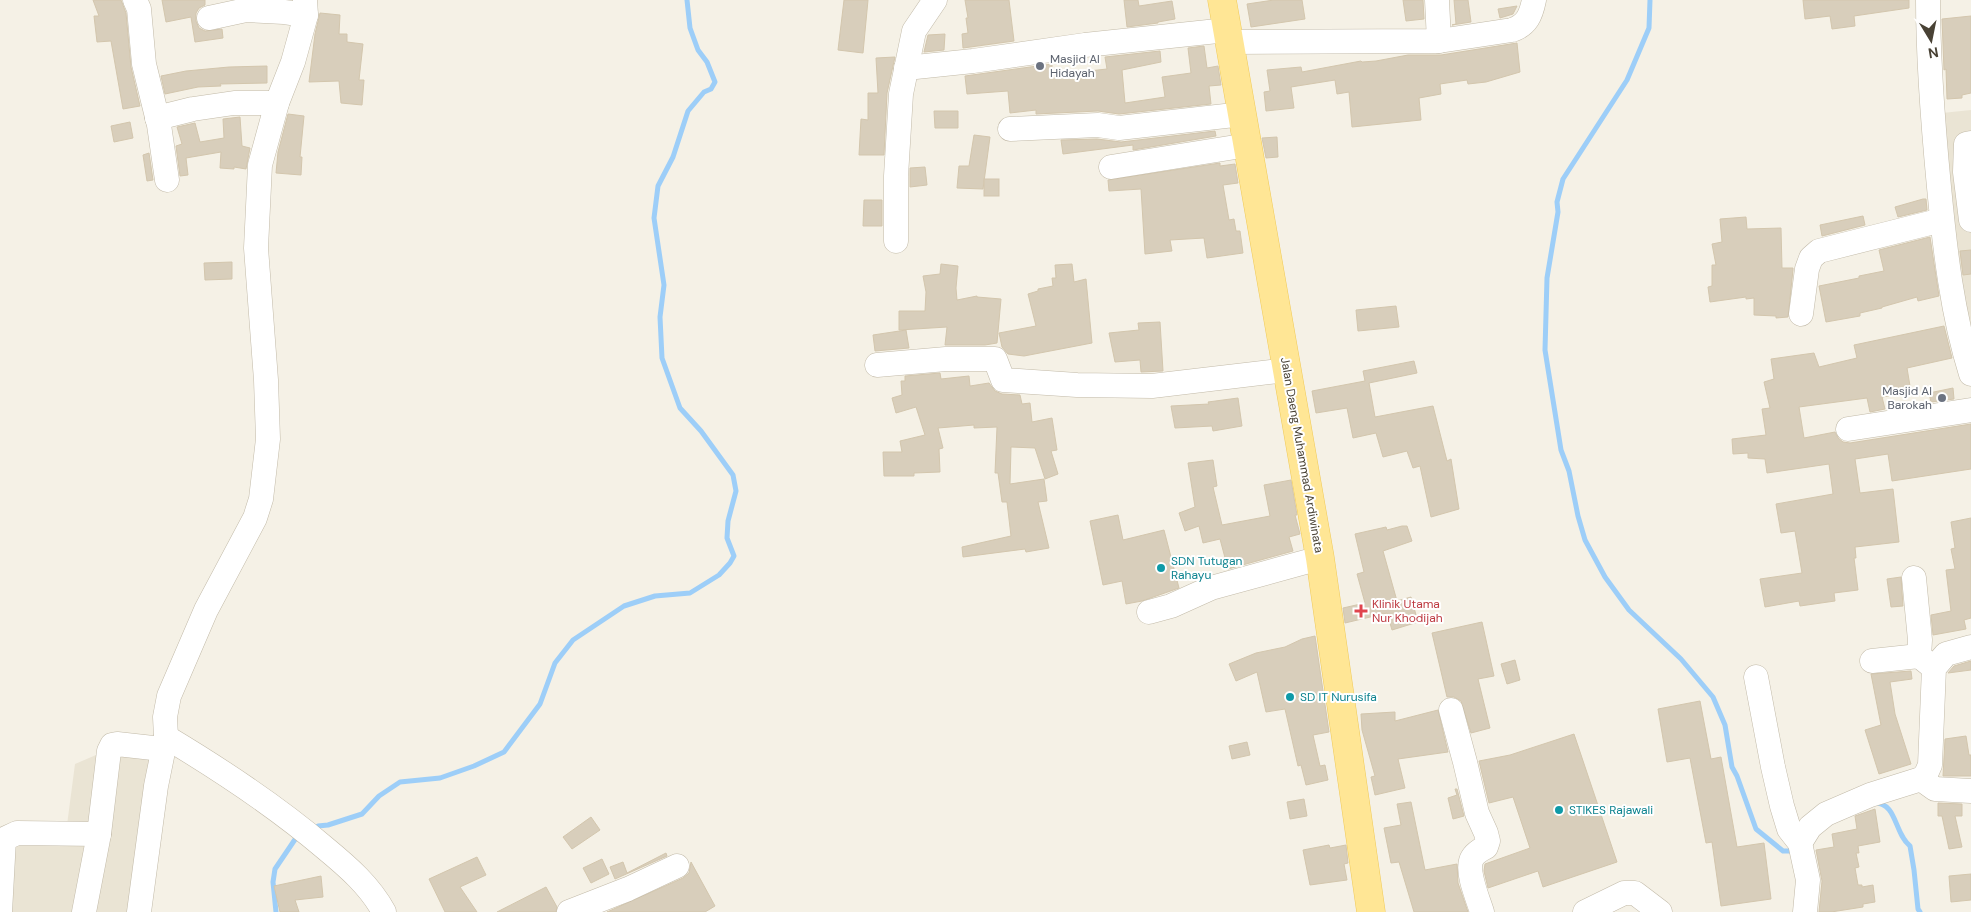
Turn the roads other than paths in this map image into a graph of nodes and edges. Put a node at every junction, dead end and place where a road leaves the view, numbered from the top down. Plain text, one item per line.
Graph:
1 (135, 0) edge
2 (935, 0) edge
3 (1222, 0) edge
4 (1438, 0) edge
5 (1534, 0) edge
6 (1928, 0) edge
7 (306, 8) edge
8 (209, 18) dead end
9 (1229, 36) junction
10 (1439, 41) junction
11 (906, 68) junction
12 (277, 103) junction
13 (1243, 114) junction
14 (157, 118) junction
15 (1010, 129) dead end
16 (1971, 143) edge
17 (1248, 145) junction
18 (1111, 168) dead end
19 (168, 180) dead end
20 (1942, 220) junction
21 (1971, 220) edge
22 (896, 240) dead end
23 (1961, 286) edge
24 (1801, 314) dead end
25 (877, 365) dead end
26 (1287, 370) junction
27 (1971, 374) edge
28 (1971, 410) edge
29 (1848, 429) dead end
30 (1320, 558) junction
31 (1914, 578) dead end
32 (1149, 612) dead end
33 (1971, 647) edge
34 (1872, 661) dead end
35 (1927, 662) junction
36 (1756, 677) dead end
37 (1451, 710) dead end
38 (164, 743) junction
39 (1920, 779) junction
40 (1971, 791) edge
41 (99, 834) junction
42 (1800, 843) junction
43 (677, 866) dead end
44 (0, 912) edge
45 (84, 912) edge
46 (139, 912) edge
47 (384, 912) edge
48 (569, 912) edge
49 (1371, 912) edge
50 (1482, 912) edge
51 (1585, 912) edge
52 (1660, 912) edge
53 (1804, 912) edge

1 - 14 street
2 - 11 street
3 - 9 main road, Jalan Daeng Muhammad Ardiwinata
4 - 10 street
5 - 10 street
6 - 20 street
7 - 8 street
7 - 12 street
9 - 10 street
9 - 11 street
9 - 13 main road, Jalan Daeng Muhammad Ardiwinata
11 - 22 street
12 - 14 street
12 - 38 street
13 - 15 street
13 - 17 main road, Jalan Daeng Muhammad Ardiwinata
14 - 19 street
16 - 21 street
17 - 18 street
17 - 26 main road, Jalan Daeng Muhammad Ardiwinata
20 - 23 street
20 - 24 street
23 - 27 street
25 - 26 street
26 - 30 main road, Jalan Daeng Muhammad Ardiwinata
28 - 29 street
30 - 32 street
30 - 49 main road, Jalan Daeng Muhammad Ardiwinata
31 - 35 street
33 - 35 street
34 - 35 street
35 - 39 street
36 - 42 street
37 - 50 street
38 - 41 street
38 - 46 street
38 - 47 street
39 - 40 street
39 - 42 street
41 - 44 street
41 - 45 street
42 - 53 street
43 - 48 street
51 - 52 street

